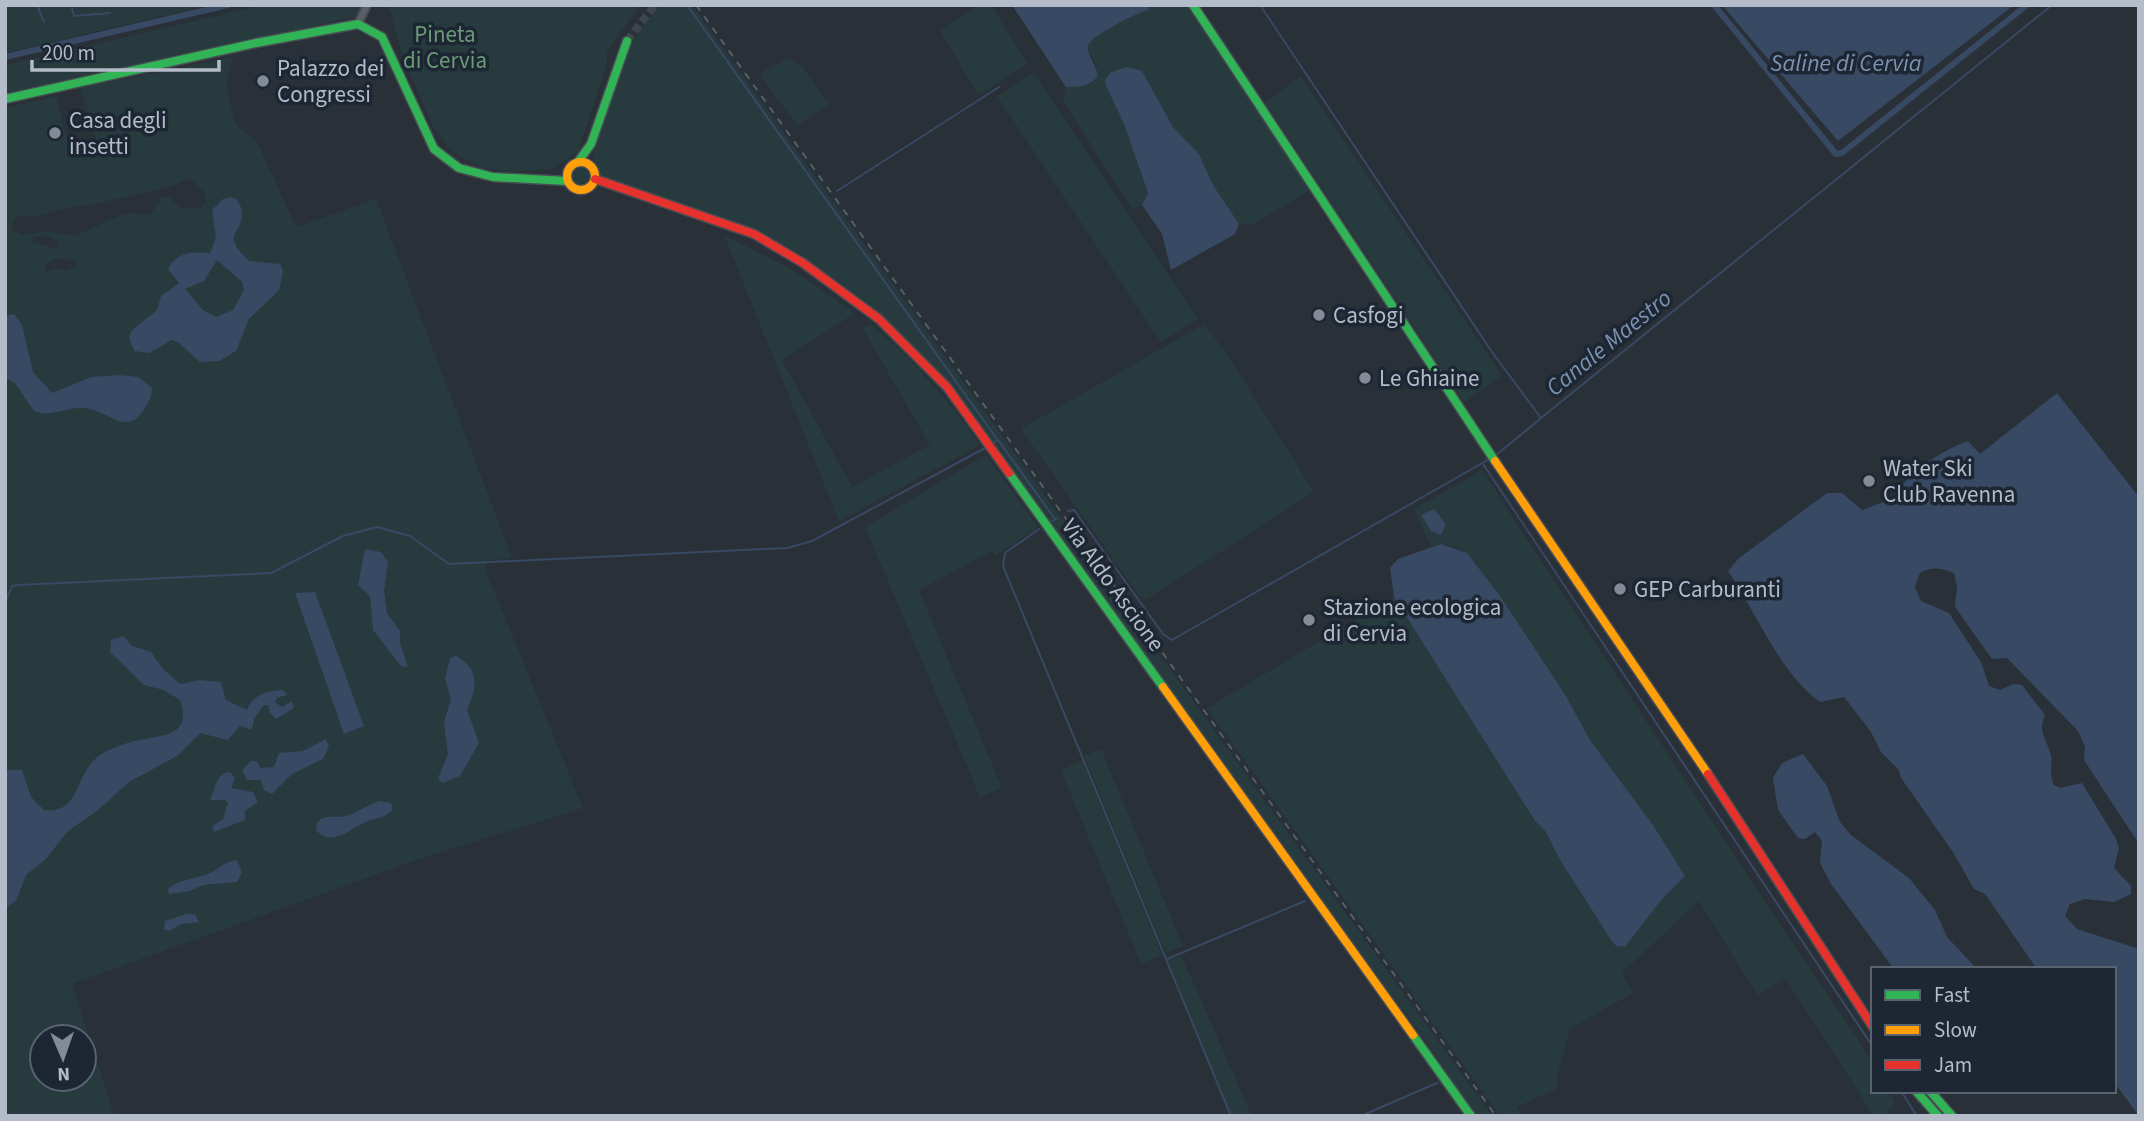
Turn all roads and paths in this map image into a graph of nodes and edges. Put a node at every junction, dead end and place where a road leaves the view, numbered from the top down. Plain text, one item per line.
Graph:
1 (367, 5) edge
2 (1192, 5) edge
3 (358, 24) junction
4 (627, 41) tunnel mouth
5 (5, 99) edge
6 (591, 144) junction
7 (578, 162) junction
8 (591, 166) junction
9 (569, 169) junction
10 (528, 179) junction
11 (595, 179) junction
12 (568, 181) junction
13 (590, 188) junction
14 (628, 191) junction
15 (1851, 990) junction
16 (1871, 1015) edge
17 (1871, 1024) edge
18 (1917, 1093) edge
19 (1932, 1093) edge
20 (1923, 1101) junction
21 (1471, 1116) edge
22 (1931, 1116) edge
23 (1938, 1116) edge
24 (1952, 1116) edge

1 - 3 street
2 - 15 street
3 - 5 street
3 - 10 street
4 - 6 street
6 - 7 street
6 - 8 street
7 - 8 street
7 - 9 street
8 - 11 street
9 - 10 street
9 - 12 street
10 - 12 street
11 - 13 street
11 - 14 street, Via Aldo Ascione
12 - 13 street
13 - 14 street, Via Aldo Ascione
14 - 21 street, Via Aldo Ascione
15 - 16 street
15 - 17 street
18 - 20 street
19 - 24 street
20 - 22 street
20 - 23 street

